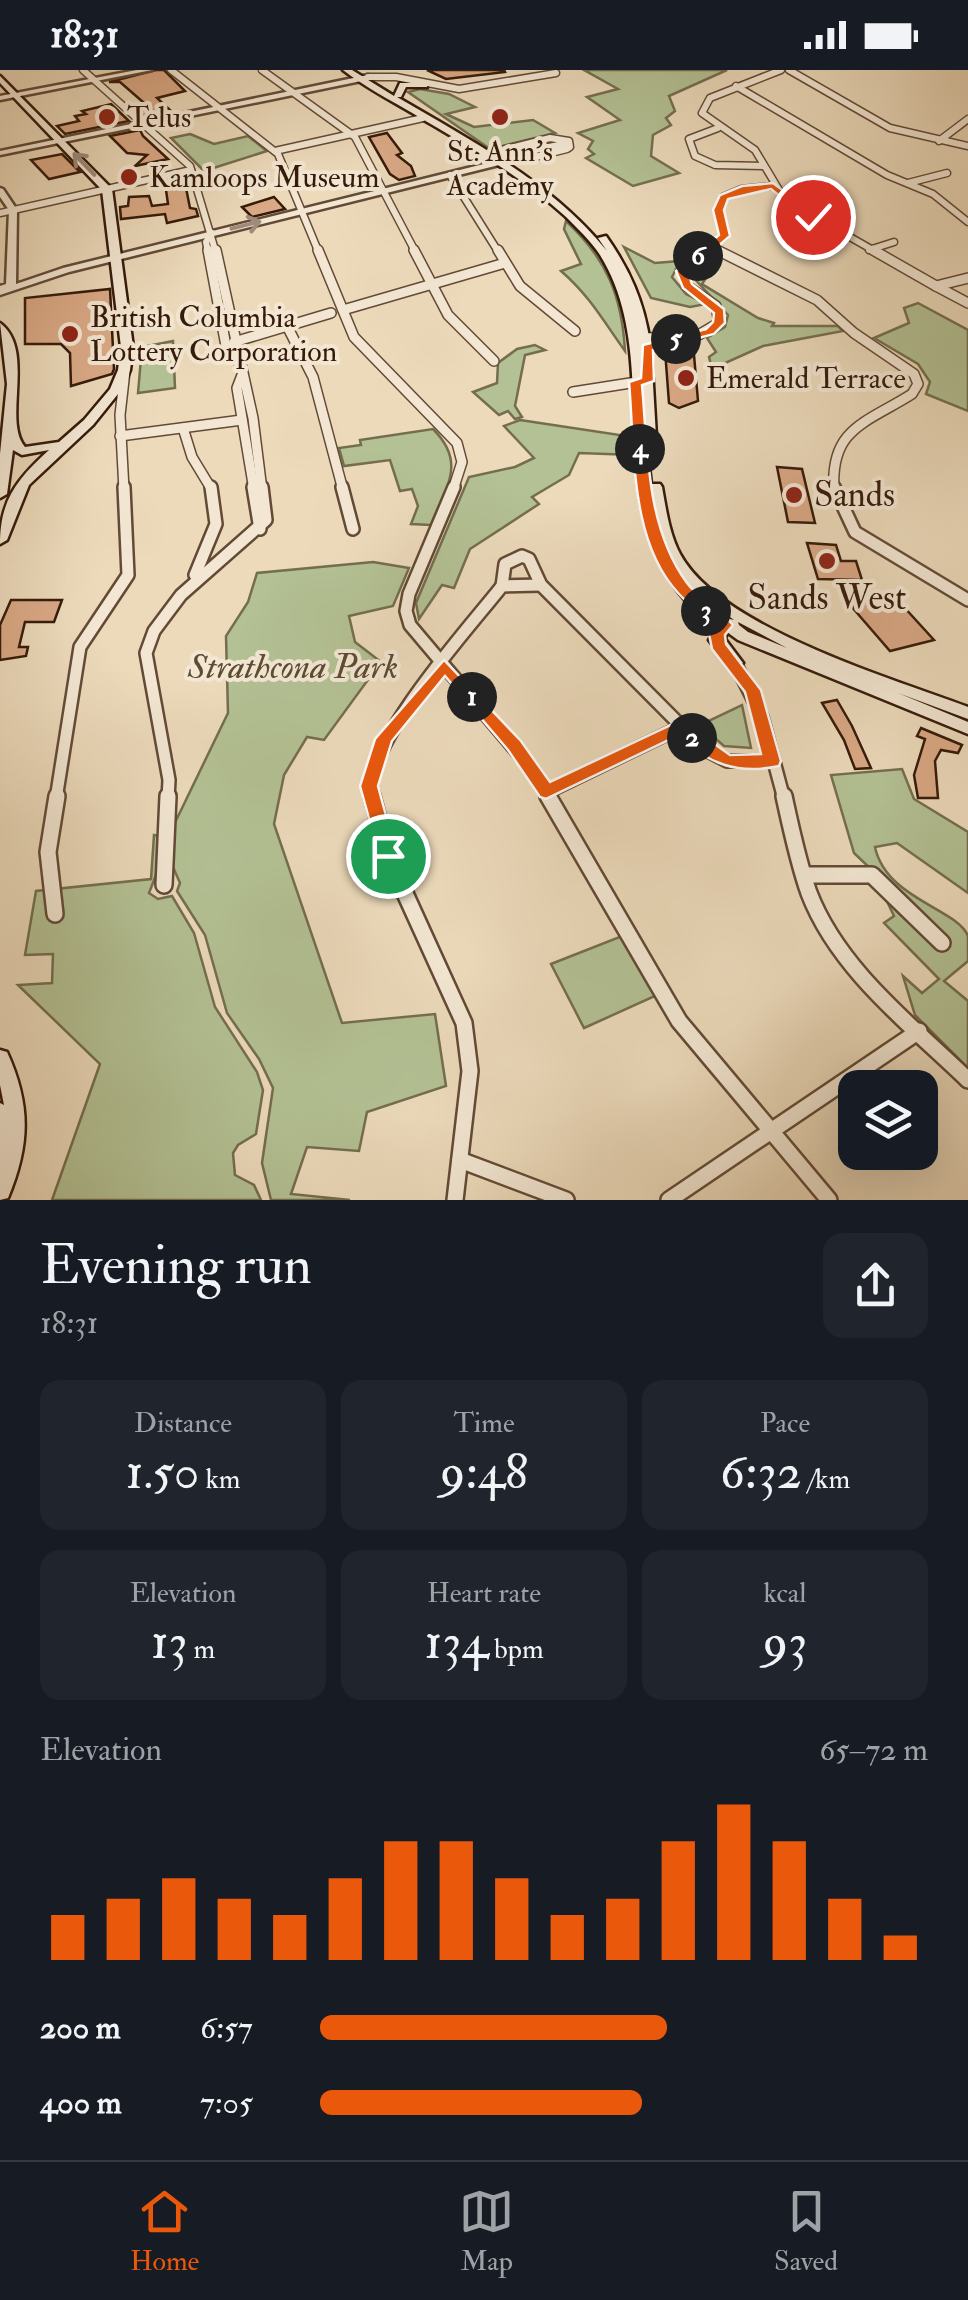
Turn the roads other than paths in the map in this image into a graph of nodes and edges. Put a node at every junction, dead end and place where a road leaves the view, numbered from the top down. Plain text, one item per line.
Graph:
1 (83, 70) edge
2 (148, 70) edge
3 (171, 70) edge
4 (262, 70) edge
5 (347, 70) edge
6 (780, 70) edge
7 (789, 70) edge
8 (556, 73) dead end
9 (362, 75) edge
10 (0, 78) edge
11 (95, 80) junction
12 (424, 85) junction
13 (736, 86) junction
14 (294, 92) junction
15 (16, 95) junction
16 (398, 95) junction
17 (0, 98) edge
18 (219, 108) junction
19 (424, 118) junction
20 (968, 120) edge
21 (142, 123) junction
22 (718, 128) junction
23 (352, 134) junction
24 (61, 140) junction
25 (939, 141) junction
26 (569, 143) junction
27 (968, 146) edge
28 (274, 151) junction
29 (0, 153) edge
30 (491, 158) junction
31 (764, 166) junction
32 (192, 170) junction
33 (947, 173) dead end
34 (450, 174) junction
35 (908, 183) junction
36 (773, 186) junction
37 (107, 189) junction
38 (0, 191) edge
39 (384, 191) junction
40 (849, 207) dead end
41 (13, 210) junction
42 (301, 211) junction
43 (0, 213) edge
44 (813, 217) junction
45 (968, 222) edge
46 (212, 233) junction
47 (894, 242) dead end
48 (712, 248) junction
49 (869, 250) junction
50 (118, 256) junction
51 (505, 263) junction
52 (968, 278) edge
53 (433, 284) junction
54 (936, 286) junction
55 (3, 289) edge
56 (968, 303) edge
57 (343, 310) junction
58 (331, 313) dead end
59 (0, 326) edge
60 (287, 326) junction
61 (574, 331) dead end
62 (674, 339) joint
63 (642, 341) junction
64 (234, 342) junction
65 (238, 361) junction
66 (494, 361) dead end
67 (124, 370) junction
68 (242, 375) junction
69 (642, 382) junction
70 (573, 392) dead end
71 (9, 416) junction
72 (242, 420) junction
73 (85, 426) junction
74 (183, 428) junction
75 (120, 436) junction
76 (0, 494) edge
77 (260, 529) junction
78 (353, 529) dead end
79 (0, 540) edge
80 (191, 582) junction
81 (541, 584) junction
82 (502, 586) junction
83 (967, 598) edge
84 (746, 620) junction
85 (724, 625) junction
86 (752, 640) junction
87 (736, 663) junction
88 (444, 665) junction
89 (968, 714) edge
90 (681, 727) junction
91 (968, 728) edge
92 (772, 761) junction
93 (546, 792) junction
94 (804, 875) junction
95 (164, 885) dead end
96 (55, 914) dead end
97 (942, 942) dead end
98 (919, 1032) junction
99 (0, 1058) edge
100 (968, 1080) edge
101 (0, 1113) edge
102 (771, 1132) junction
103 (8, 1152) edge
104 (460, 1160) junction
105 (0, 1190) edge
106 (8, 1200) edge
107 (455, 1200) edge
108 (566, 1200) edge
109 (670, 1200) edge
110 (829, 1200) edge

1 - 11 street
2 - 11 street
3 - 18 street
4 - 14 street
5 - 9 main road
6 - 13 street
7 - 25 street
8 - 12 street
9 - 12 street
9 - 14 street
9 - 16 main road
9 - 19 main road
10 - 15 main road
11 - 15 street
11 - 21 street
12 - 16 main road
13 - 22 street
13 - 35 street
14 - 18 street
14 - 23 street
15 - 17 street
15 - 24 main road
16 - 30 main road
18 - 21 street
18 - 28 street
19 - 23 street
19 - 30 main road
20 - 25 street
21 - 24 street
21 - 32 street
22 - 31 street
22 - 31 street
23 - 28 street
23 - 39 street
24 - 29 street
37 -> 24 main road
25 - 27 street
26 - 26 street
26 - 30 street
28 - 42 street
30 - 34 street
30 - 63 main road
31 - 36 street
32 - 37 street
32 - 46 street
33 - 35 street
34 - 39 street
34 - 51 street
35 - 45 street
36 - 44 street
36 - 48 street
37 - 41 street
37 - 50 main road
38 - 41 street
39 - 42 street
39 - 53 street
40 - 44 street
41 - 43 street
41 - 55 street
46 -> 42 street
42 - 57 street
44 - 49 street
46 - 50 street
46 - 64 street
46 - 65 street
47 - 49 street
48 - 62 street
48 - 83 street
49 - 54 street
50 - 55 street
50 - 67 main road
51 - 53 street
51 - 61 street
52 - 54 street
53 - 57 street
53 - 66 street
54 - 56 street
57 - 88 street
58 - 60 street
59 - 71 main road
60 - 64 street
60 - 78 street
62 - 63 main road
63 - 69 main road
64 - 65 street
65 - 68 street
67 - 73 main road
67 - 75 street
68 - 72 street
68 - 77 street
69 - 70 street
69 - 84 main road
69 - 85 main road
71 - 73 main road
71 - 76 main road
72 - 74 street
72 - 77 street
73 - 79 main road
74 - 75 street
74 - 80 street
75 - 96 street
77 - 80 street
80 - 95 street
81 - 82 street
81 - 82 street
81 - 90 street
82 - 88 street
84 - 85 main road
84 - 89 main road
85 - 86 main road
85 - 87 main road
86 - 87 main road
86 - 91 main road
87 - 92 street
88 - 93 street
88 - 104 street
90 - 92 street
90 - 93 street
92 - 94 street
93 - 102 street
94 - 97 street
94 - 98 street
98 - 100 street
98 - 102 street
99 - 103 main road
101 - 103 main road
102 - 109 street
102 - 110 street
103 - 105 main road
103 - 106 main road
104 - 107 street
104 - 108 street

